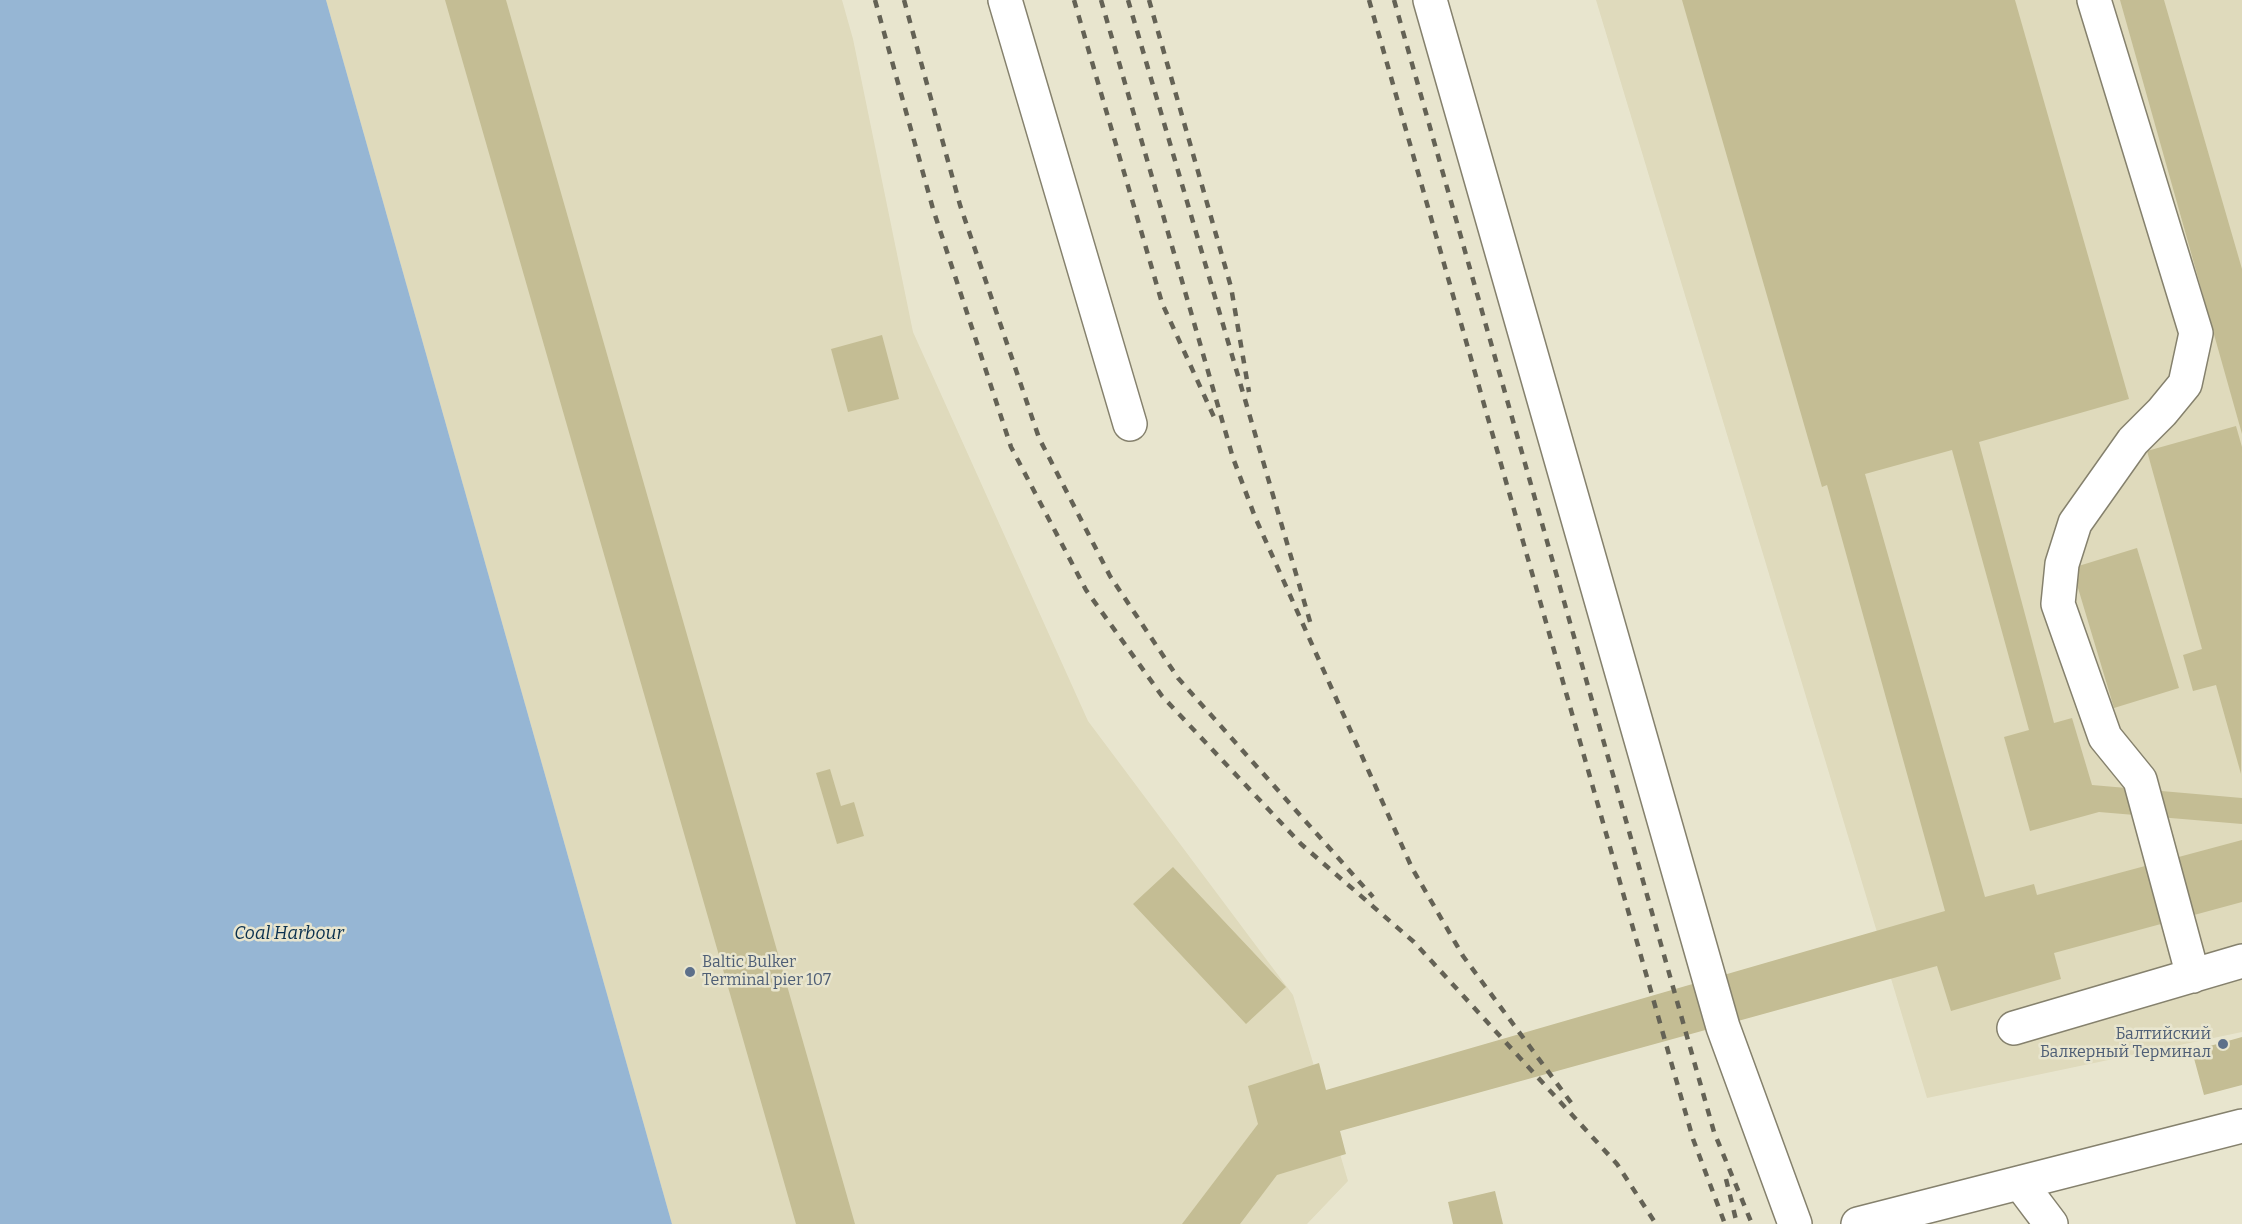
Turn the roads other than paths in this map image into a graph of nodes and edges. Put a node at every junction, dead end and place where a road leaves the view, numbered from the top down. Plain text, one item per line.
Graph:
1 (1005, 0) edge
2 (1430, 0) edge
3 (2094, 0) edge
4 (1130, 424) dead end
5 (2242, 961) edge
6 (2193, 975) junction
7 (2014, 1028) dead end
8 (2242, 1126) edge
9 (2020, 1184) junction
10 (1795, 1224) edge
11 (1858, 1224) edge
12 (2051, 1224) edge

1 - 4 lane
2 - 10 lane
3 - 6 lane
5 - 6 lane
6 - 7 lane
8 - 9 lane
9 - 11 lane
9 - 12 lane

